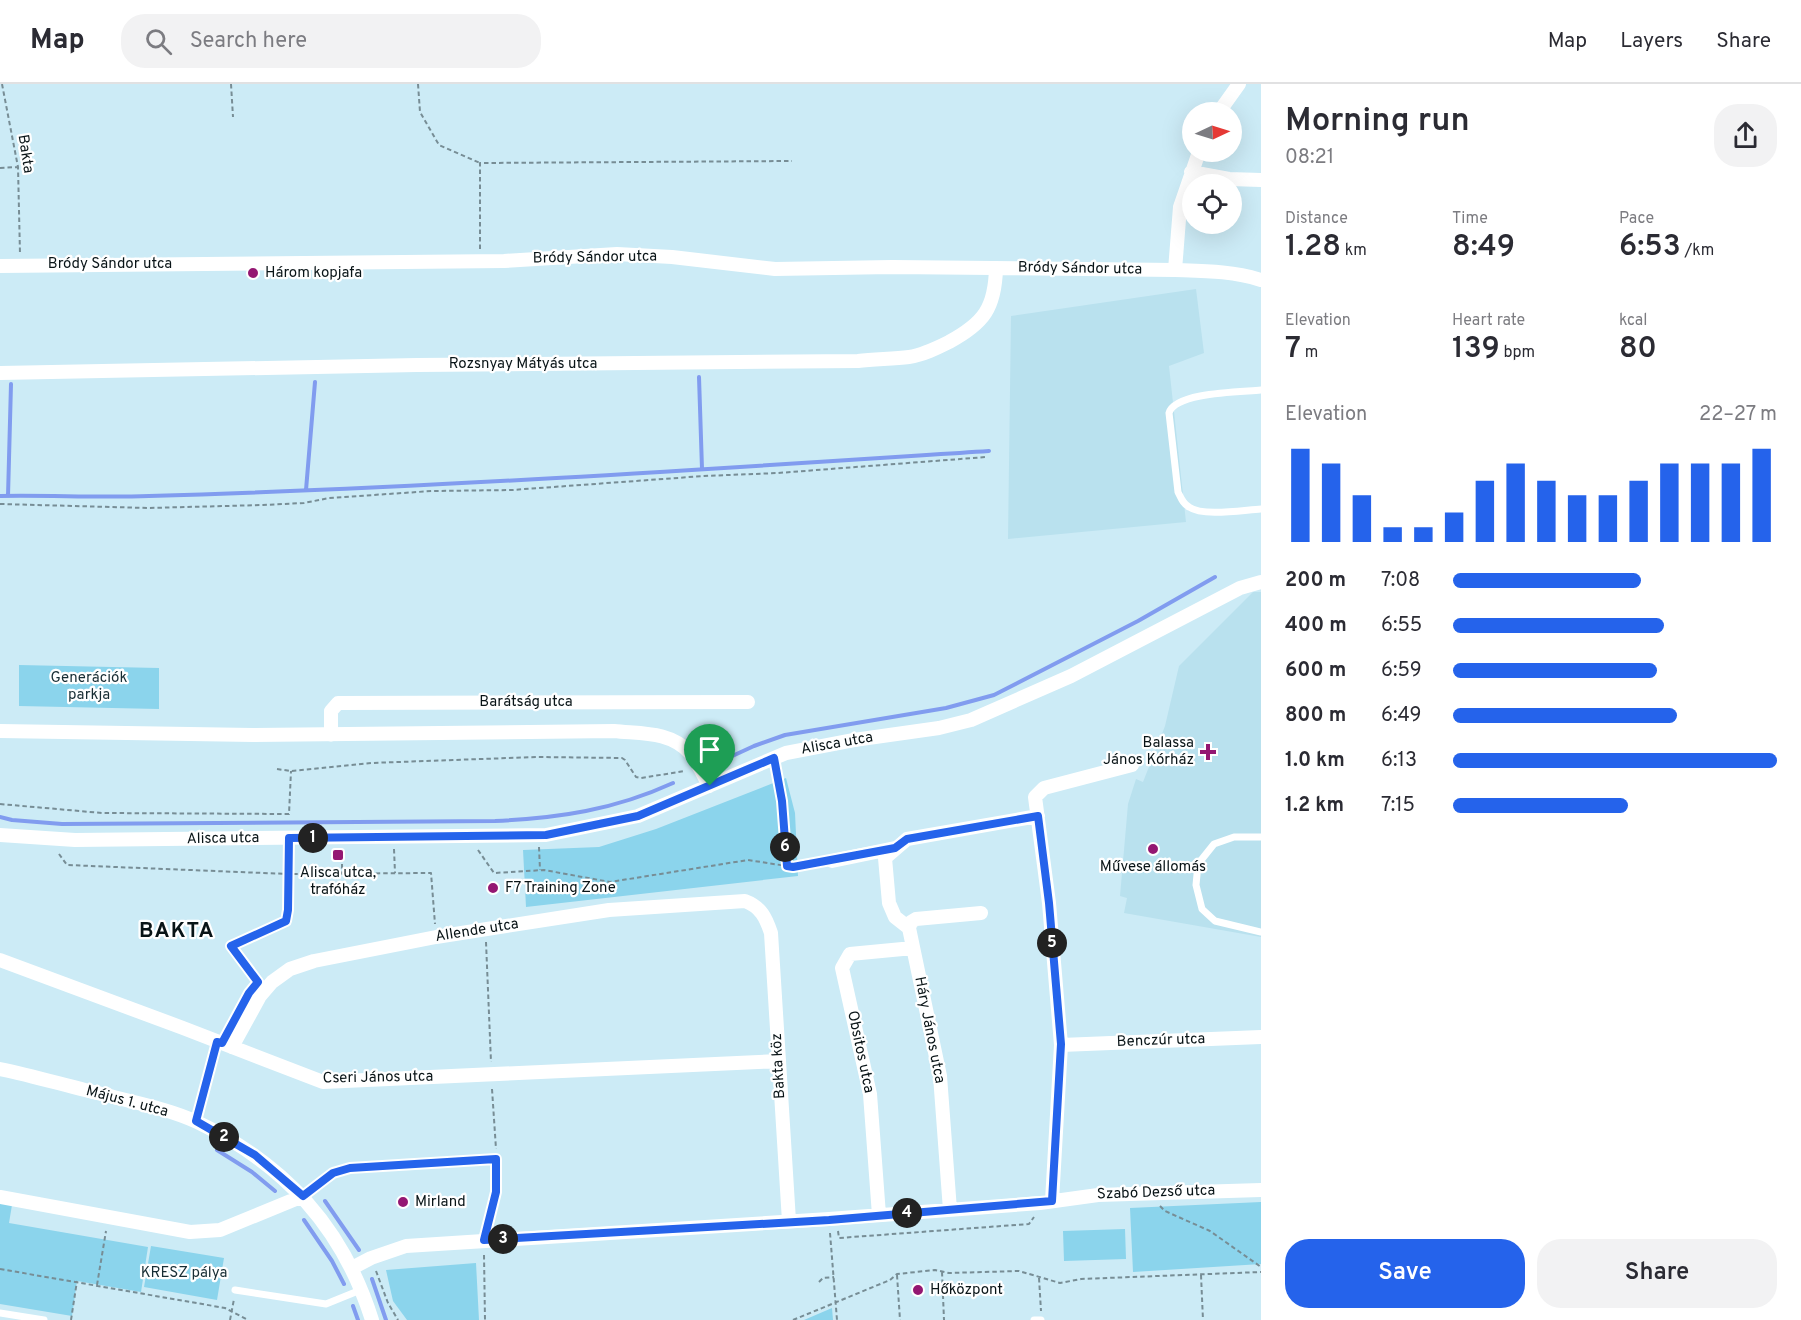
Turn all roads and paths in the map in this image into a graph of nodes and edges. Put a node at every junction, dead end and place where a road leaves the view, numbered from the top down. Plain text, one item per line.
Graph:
1 (2, 84) edge
2 (231, 84) edge
3 (418, 84) edge
4 (1239, 84) edge
5 (1226, 102) edge
6 (233, 117) dead end
7 (792, 160) dead end
8 (1195, 162) edge
9 (480, 164) junction
10 (18, 167) junction
11 (0, 168) edge
12 (1191, 172) junction
13 (1261, 180) edge
14 (480, 260) junction
15 (21, 265) junction
16 (0, 266) edge
17 (996, 268) junction
18 (1175, 270) junction
19 (1261, 280) edge
20 (0, 373) edge
21 (1261, 390) edge
22 (986, 458) dead end
23 (0, 504) edge
24 (1261, 509) edge
25 (1261, 582) edge
26 (748, 702) dead end
27 (0, 731) edge
28 (331, 735) junction
29 (774, 758) junction
30 (1132, 765) dead end
31 (276, 769) dead end
32 (700, 770) junction
33 (291, 771) junction
34 (710, 786) junction
35 (0, 804) edge
36 (1038, 816) junction
37 (0, 835) edge
38 (342, 837) junction
39 (394, 837) junction
40 (468, 837) junction
41 (1261, 837) edge
42 (289, 838) junction
43 (50, 839) junction
44 (895, 848) junction
45 (832, 861) joint
46 (540, 864) dead end
47 (787, 866) junction
48 (540, 870) junction
49 (342, 873) junction
50 (395, 873) junction
51 (288, 874) junction
52 (762, 912) joint
53 (981, 913) dead end
54 (909, 928) junction
55 (485, 930) junction
56 (1261, 932) edge
57 (436, 937) junction
58 (913, 948) junction
59 (0, 960) edge
60 (258, 982) dead end
61 (1261, 1037) edge
62 (217, 1042) junction
63 (1061, 1044) junction
64 (232, 1047) junction
65 (778, 1061) junction
66 (0, 1068) edge
67 (492, 1074) junction
68 (196, 1121) junction
69 (496, 1159) junction
70 (1261, 1190) edge
71 (1148, 1192) junction
72 (303, 1196) junction
73 (0, 1197) edge
74 (1052, 1201) junction
75 (950, 1210) junction
76 (879, 1215) junction
77 (789, 1221) junction
78 (830, 1229) dead end
79 (105, 1240) dead end
80 (484, 1240) junction
81 (371, 1258) junction
82 (1261, 1267) edge
83 (352, 1268) junction
84 (0, 1269) edge
85 (942, 1272) junction
86 (1261, 1272) edge
87 (897, 1274) junction
88 (1201, 1274) junction
89 (834, 1277) junction
90 (1040, 1278) junction
91 (77, 1281) junction
92 (819, 1282) dead end
93 (97, 1285) junction
94 (235, 1290) joint
95 (363, 1290) junction
96 (836, 1303) junction
97 (232, 1311) junction
98 (0, 1313) edge
99 (44, 1320) edge
100 (71, 1320) edge
101 (230, 1320) edge
102 (248, 1320) edge
103 (372, 1320) edge
104 (398, 1320) edge
105 (485, 1320) edge
106 (793, 1320) edge
107 (837, 1320) edge
108 (900, 1320) edge
109 (944, 1320) edge
110 (1034, 1320) edge
111 (1041, 1320) edge
112 (1203, 1320) edge

1 - 10 path, Bakta
2 - 6 path
3 - 9 path
4 - 5 street
7 - 9 path
8 - 12 street
9 - 14 path
10 - 11 path
10 - 15 path, Bakta
12 - 13 street
12 - 18 street
14 - 15 street, Bródy Sándor utca
14 - 17 street, Bródy Sándor utca
15 - 16 street, Bródy Sándor utca
17 - 18 street, Bródy Sándor utca
17 - 20 street, Rozsnyay Mátyás utca
18 - 19 street, Bródy Sándor utca
21 - 24 lane
22 - 23 path
25 - 29 street, Alisca utca
26 - 28 street, Barátság utca
27 - 28 street, Barátság utca
28 - 32 street, Barátság utca
29 - 34 street, Alisca utca
29 - 47 path
30 - 36 street
31 - 33 path
32 - 33 path
32 - 34 street, Barátság utca
33 - 35 path
34 - 40 street, Alisca utca
36 - 44 street
36 - 63 street
37 - 43 street, Alisca utca
38 - 39 street, Alisca utca
38 - 42 street, Alisca utca
38 - 49 path
39 - 40 street, Alisca utca
39 - 50 path
40 - 48 path
41 - 56 lane
42 - 43 street, Alisca utca
42 - 51 path
43 - 51 path
44 - 45 street
44 - 54 street
45 - 47 path
46 - 48 path
47 - 48 path
49 - 50 path
49 - 51 path
50 - 57 path
51 - 60 path
52 - 55 street, Allende utca
52 - 65 street, Bakta köz
53 - 54 street
54 - 58 street, Háry János utca
55 - 57 street, Allende utca
55 - 67 path
57 - 64 street, Allende utca
58 - 75 street, Háry János utca
58 - 76 street, Obsitos utca
59 - 62 street, Cseri János utca
61 - 63 street, Benczúr utca
62 - 64 street, Cseri János utca
62 - 68 path
63 - 74 street
64 - 67 street, Cseri János utca
65 - 67 street, Cseri János utca
65 - 77 street, Bakta köz
66 - 68 street, Május 1. utca
67 - 69 path
68 - 72 street, Május 1. utca
69 - 72 lane
69 - 80 path
70 - 71 street, Szabó Dezső utca
71 - 74 street, Szabó Dezső utca
71 - 82 path
72 - 73 street
72 - 83 street, Május 1. utca
74 - 75 street, Szabó Dezső utca
75 - 76 street, Szabó Dezső utca
76 - 77 street, Szabó Dezső utca
77 - 80 street, Szabó Dezső utca
78 - 89 path
79 - 93 path
80 - 81 street, Szabó Dezső utca
80 - 105 path
81 - 83 street, Szabó Dezső utca
81 - 104 path
83 - 95 street, Május 1. utca
84 - 91 path
85 - 87 path
85 - 90 path
85 - 109 path
86 - 88 path
87 - 96 path
87 - 108 path
88 - 90 path
88 - 112 path
89 - 92 path
89 - 96 path
90 - 111 path
91 - 93 path
91 - 100 path
93 - 97 path
94 - 95 lane
94 - 97 path
95 - 103 street, Május 1. utca
96 - 106 path
96 - 107 path
97 - 101 path
97 - 102 path
98 - 99 lane
110 - 111 lane

